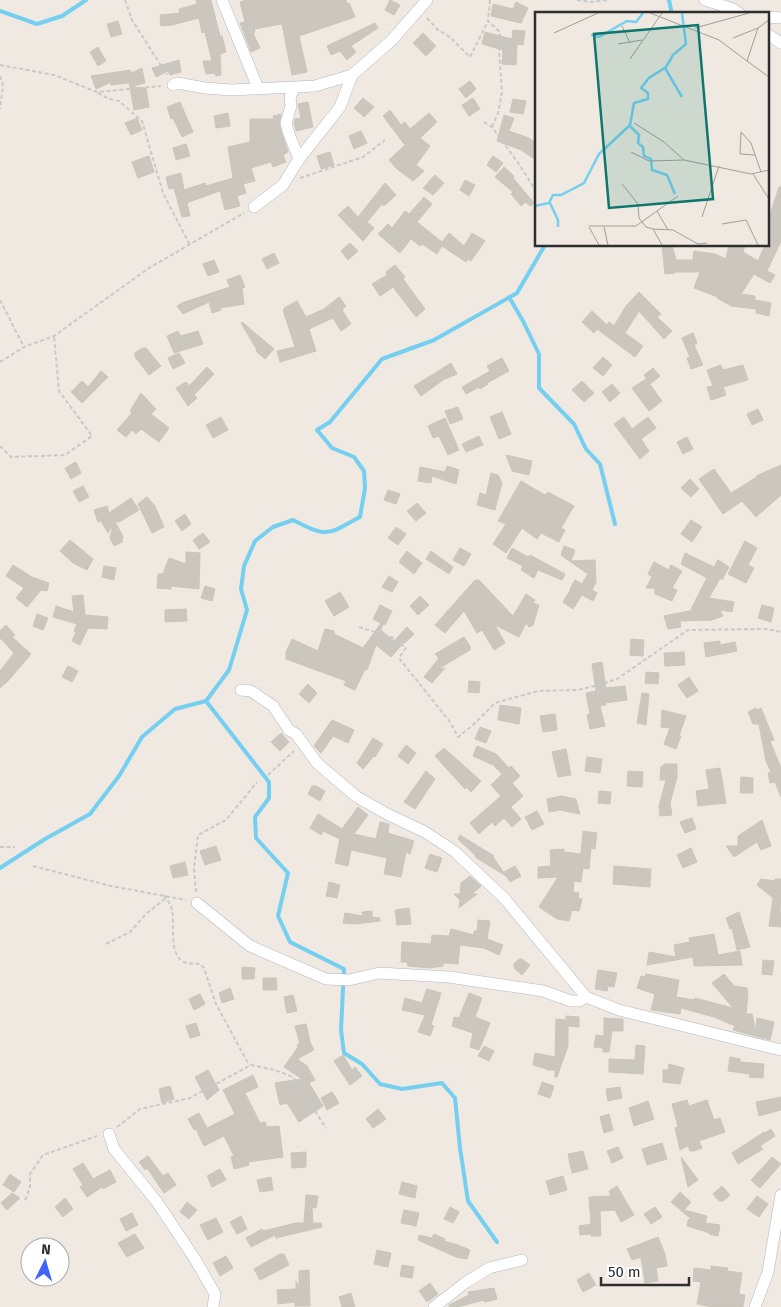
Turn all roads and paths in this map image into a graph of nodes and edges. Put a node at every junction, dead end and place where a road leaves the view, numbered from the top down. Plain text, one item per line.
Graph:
1 (125, 0) edge
2 (222, 0) edge
3 (427, 0) edge
4 (490, 0) edge
5 (577, 0) edge
6 (607, 0) edge
7 (705, 0) edge
8 (736, 8) edge
9 (418, 9) junction
10 (768, 17) edge
11 (781, 18) edge
12 (488, 21) junction
13 (768, 35) edge
14 (781, 42) edge
15 (0, 66) edge
16 (352, 75) junction
17 (0, 76) edge
18 (174, 85) junction
19 (295, 87) junction
20 (258, 88) junction
21 (97, 92) junction
22 (0, 109) edge
23 (484, 122) dead end
24 (492, 127) junction
25 (385, 140) dead end
26 (299, 159) junction
27 (286, 181) junction
28 (535, 189) edge
29 (254, 207) joint
30 (190, 245) junction
31 (0, 300) edge
32 (54, 336) junction
33 (24, 347) junction
34 (0, 362) edge
35 (0, 446) edge
36 (360, 627) dead end
37 (781, 632) edge
38 (242, 690) dead end
39 (302, 742) junction
40 (268, 775) dead end
41 (257, 782) dead end
42 (0, 847) edge
43 (15, 847) dead end
44 (33, 866) dead end
45 (165, 896) junction
46 (197, 903) junction
47 (106, 944) dead end
48 (586, 997) junction
49 (781, 1050) edge
50 (248, 1065) junction
51 (326, 1128) dead end
52 (108, 1134) junction
53 (781, 1195) edge
54 (26, 1200) dead end
55 (522, 1260) dead end
56 (212, 1307) edge
57 (434, 1307) edge
58 (755, 1307) edge

1 - 18 path
2 - 20 street
3 - 9 street
4 - 12 path
5 - 6 path
7 - 8 street
9 - 12 path
9 - 16 street
10 - 11 street
12 - 24 path
13 - 14 street
15 - 21 path
16 - 19 street
16 - 26 street
17 - 22 path
18 - 20 street
18 - 21 path
19 - 20 street
19 - 26 street
21 - 30 path
23 - 24 path
24 - 28 path
25 - 27 path
26 - 27 street
27 - 29 street
29 - 30 path
30 - 32 path
31 - 33 path
32 - 33 path
32 - 35 path
33 - 34 path
36 - 37 path
38 - 39 street
39 - 40 path
39 - 48 street
41 - 46 path
42 - 43 path
44 - 45 path
45 - 46 path
45 - 47 path
45 - 50 path
46 - 48 street
48 - 49 street
50 - 51 path
50 - 52 path
52 - 54 path
52 - 56 street
53 - 58 street
55 - 57 street

